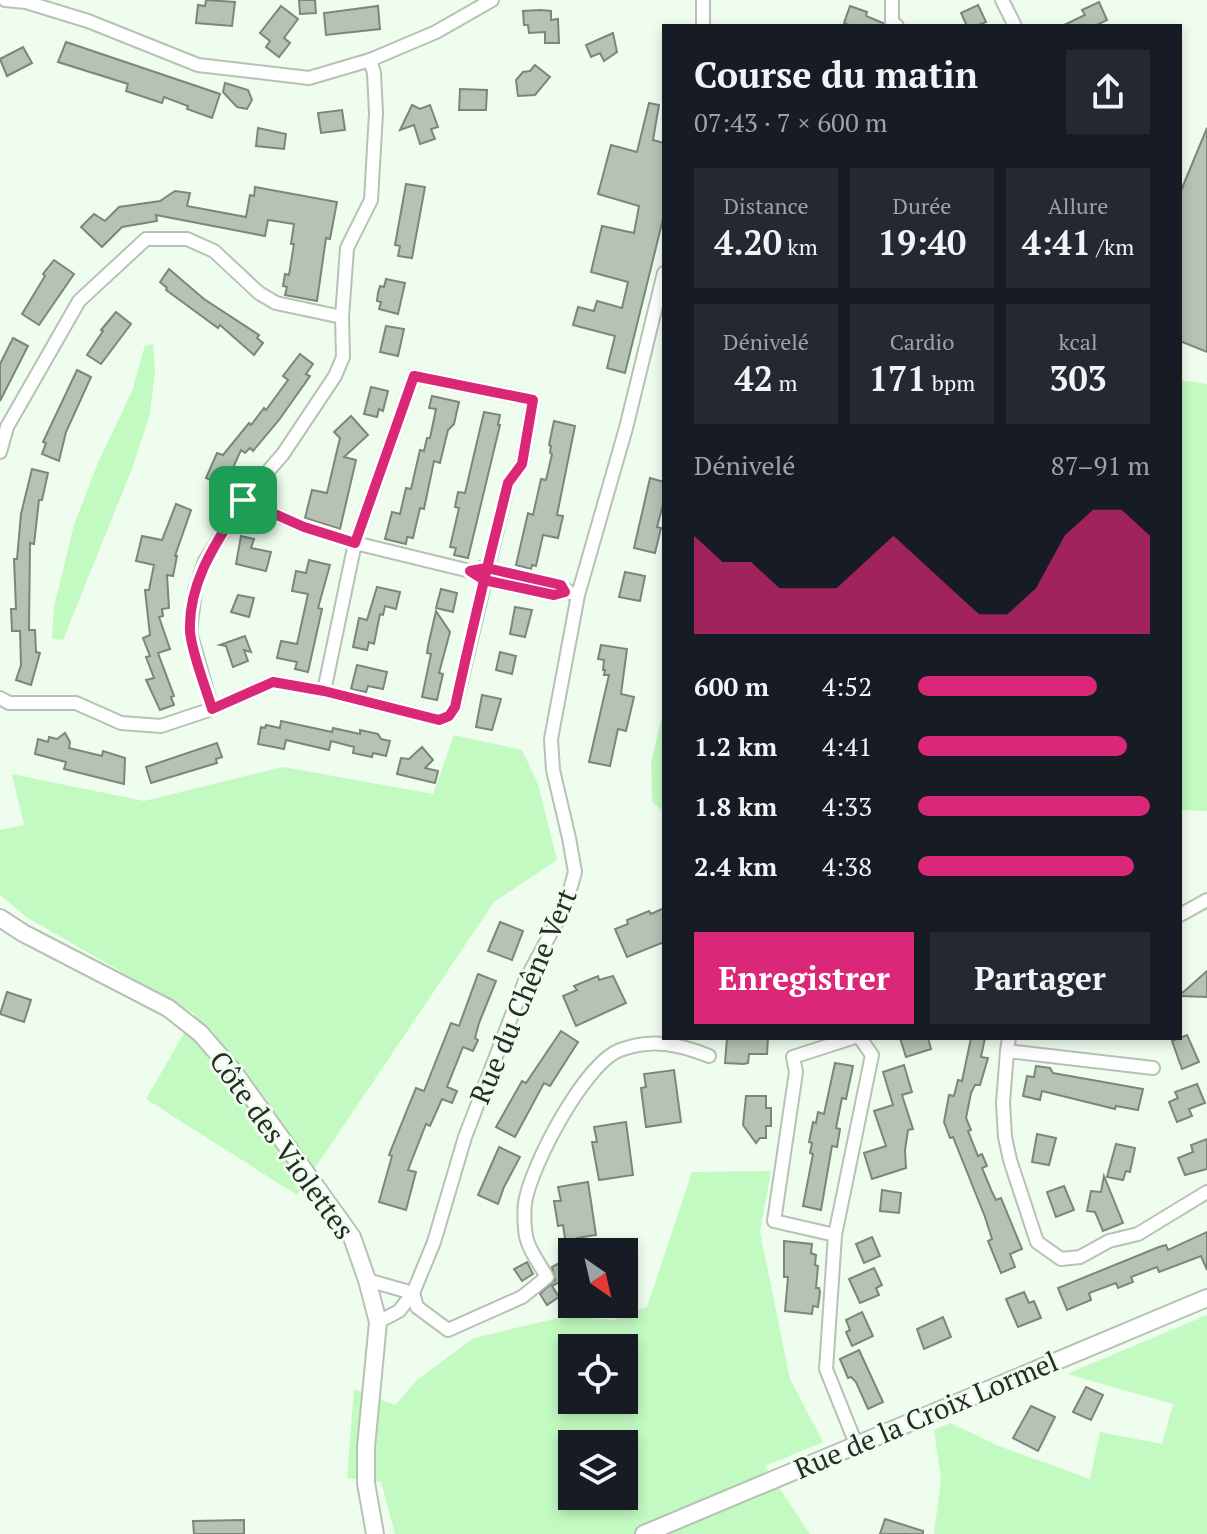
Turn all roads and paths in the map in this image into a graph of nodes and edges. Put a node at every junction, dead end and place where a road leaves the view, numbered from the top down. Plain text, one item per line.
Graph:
1 (5, 0) edge
2 (492, 0) edge
3 (703, 0) edge
4 (892, 0) edge
5 (1005, 1) edge
6 (703, 24) edge
7 (894, 24) edge
8 (1014, 24) edge
9 (370, 60) junction
10 (662, 281) edge
11 (342, 317) junction
12 (0, 452) edge
13 (243, 500) junction
14 (355, 543) junction
15 (486, 574) junction
16 (571, 593) junction
17 (324, 691) junction
18 (5, 700) edge
19 (212, 709) junction
20 (1207, 900) edge
21 (1182, 914) edge
22 (0, 918) edge
23 (846, 1040) edge
24 (861, 1040) edge
25 (1008, 1045) edge
26 (709, 1056) dead end
27 (1153, 1068) dead end
28 (1207, 1192) edge
29 (835, 1235) junction
30 (367, 1280) junction
31 (413, 1293) junction
32 (1207, 1298) edge
33 (378, 1322) junction
34 (856, 1444) junction
35 (375, 1534) edge
36 (644, 1534) edge

1 - 9 street
2 - 9 street
3 - 6 street
4 - 7 street
5 - 8 street
9 - 11 street
10 - 16 street, Rue du Chêne Vert
11 - 12 street
11 - 13 street
13 - 14 street
13 - 19 street
14 - 15 street
14 - 15 street
14 - 17 street
15 - 16 street
15 - 17 street
16 - 31 street, Rue du Chêne Vert
17 - 19 street
18 - 19 street
20 - 21 street
22 - 30 street, Côte des Violettes
23 - 29 street
24 - 29 street
25 - 27 street
25 - 28 street
26 - 31 street
29 - 34 street
30 - 31 street
30 - 33 street, Côte des Violettes
31 - 33 street, Rue du Chêne Vert
32 - 34 street, Rue de la Croix Lormel
33 - 35 street, Côte des Violettes
34 - 36 street, Rue de la Croix Lormel

